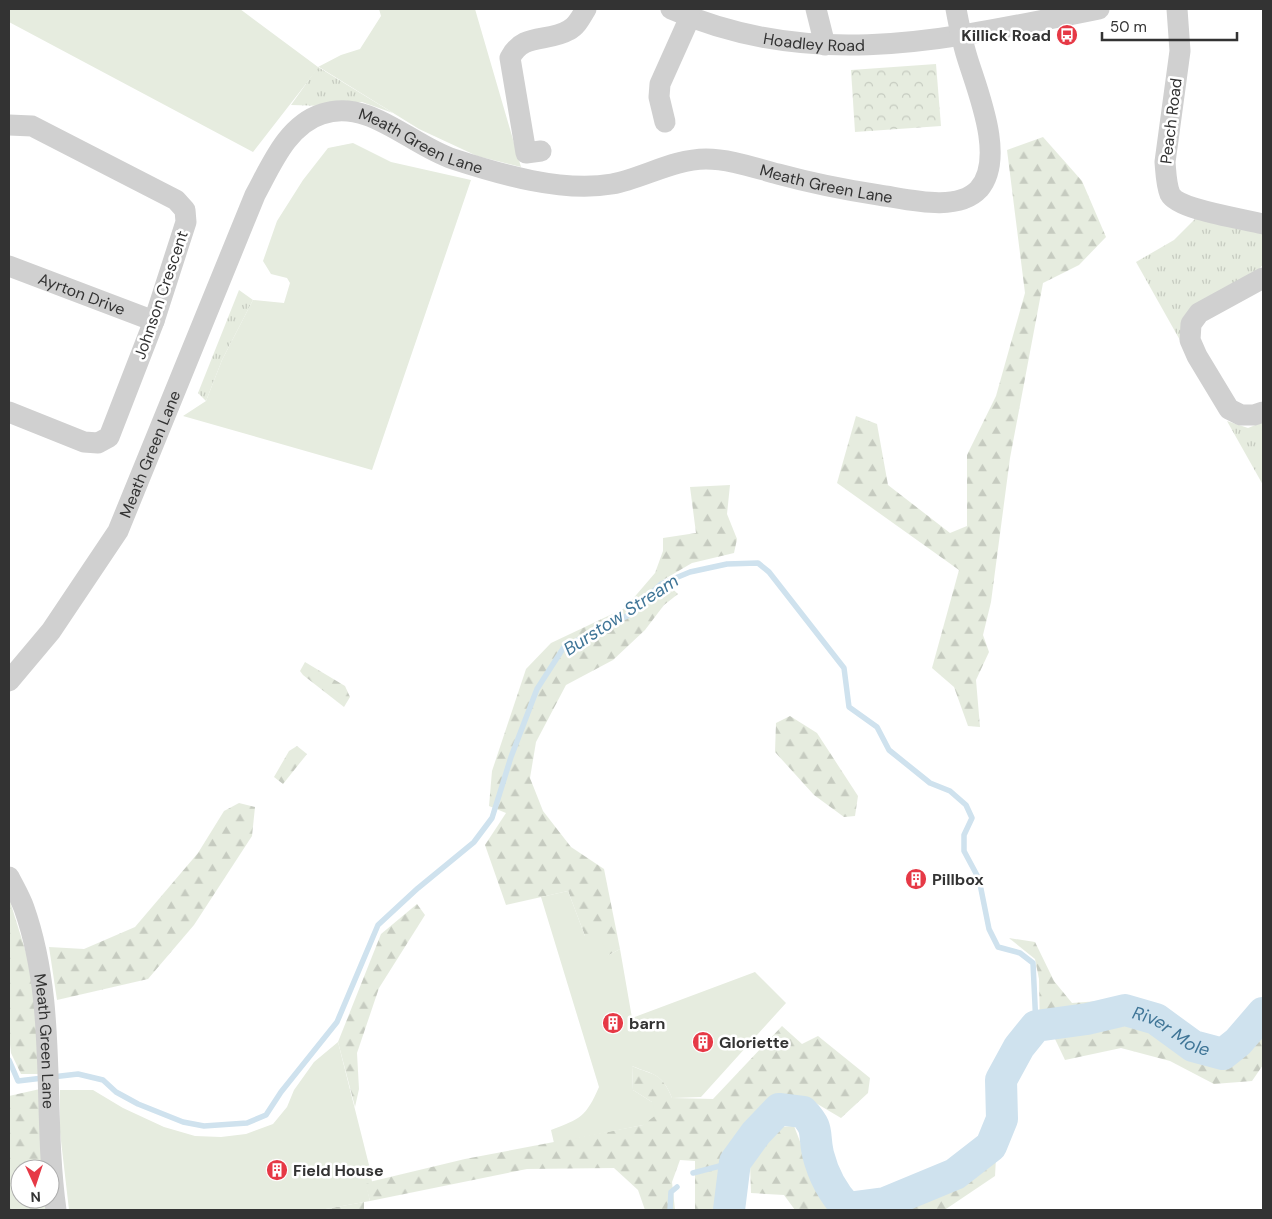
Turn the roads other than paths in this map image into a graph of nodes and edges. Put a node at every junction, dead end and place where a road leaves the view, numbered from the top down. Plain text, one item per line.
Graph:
1 (586, 9) edge
2 (816, 9) edge
3 (956, 9) edge
4 (1099, 9) edge
5 (1177, 9) edge
6 (681, 13) edge
7 (961, 35) junction
8 (825, 45) junction
9 (665, 122) dead end
10 (9, 124) edge
11 (541, 151) dead end
12 (1263, 224) edge
13 (9, 266) edge
14 (1263, 278) edge
15 (154, 321) junction
16 (9, 412) edge
17 (1263, 412) edge
18 (9, 681) edge
19 (9, 876) edge
20 (56, 1210) edge

1 - 11 street
2 - 8 street
3 - 7 street, Meath Green Lane
4 - 7 street, Hoadley Road
5 - 12 street, Peach Road
6 - 8 street, Hoadley Road
6 - 9 street
7 - 8 street, Hoadley Road
7 - 18 street, Meath Green Lane
10 - 15 street, Johnson Crescent
13 - 15 street, Ayrton Drive
14 - 17 street
15 - 16 street, Johnson Crescent
19 - 20 street, Meath Green Lane

